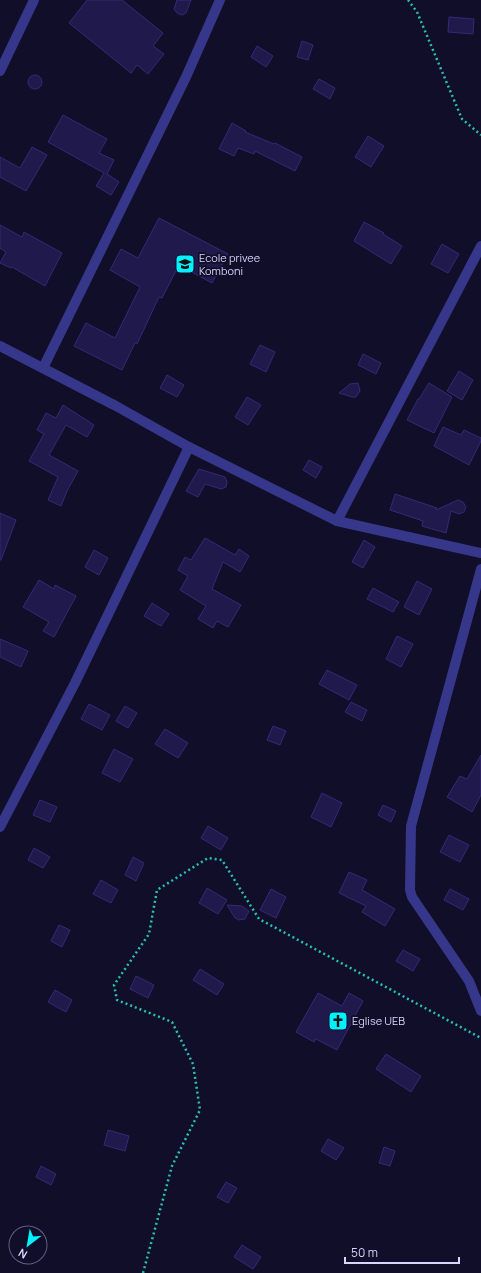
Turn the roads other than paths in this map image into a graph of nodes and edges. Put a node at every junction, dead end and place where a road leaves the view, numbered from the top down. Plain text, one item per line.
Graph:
1 (34, 0) edge
2 (220, 0) edge
3 (0, 71) edge
4 (481, 246) edge
5 (0, 346) edge
6 (43, 368) junction
7 (189, 447) junction
8 (337, 521) junction
9 (481, 553) edge
10 (481, 569) edge
11 (0, 826) edge
12 (481, 1011) edge

1 - 3 street
2 - 6 street
4 - 8 street
5 - 6 street
6 - 7 street
7 - 8 street
7 - 11 street
8 - 9 street
10 - 12 street

